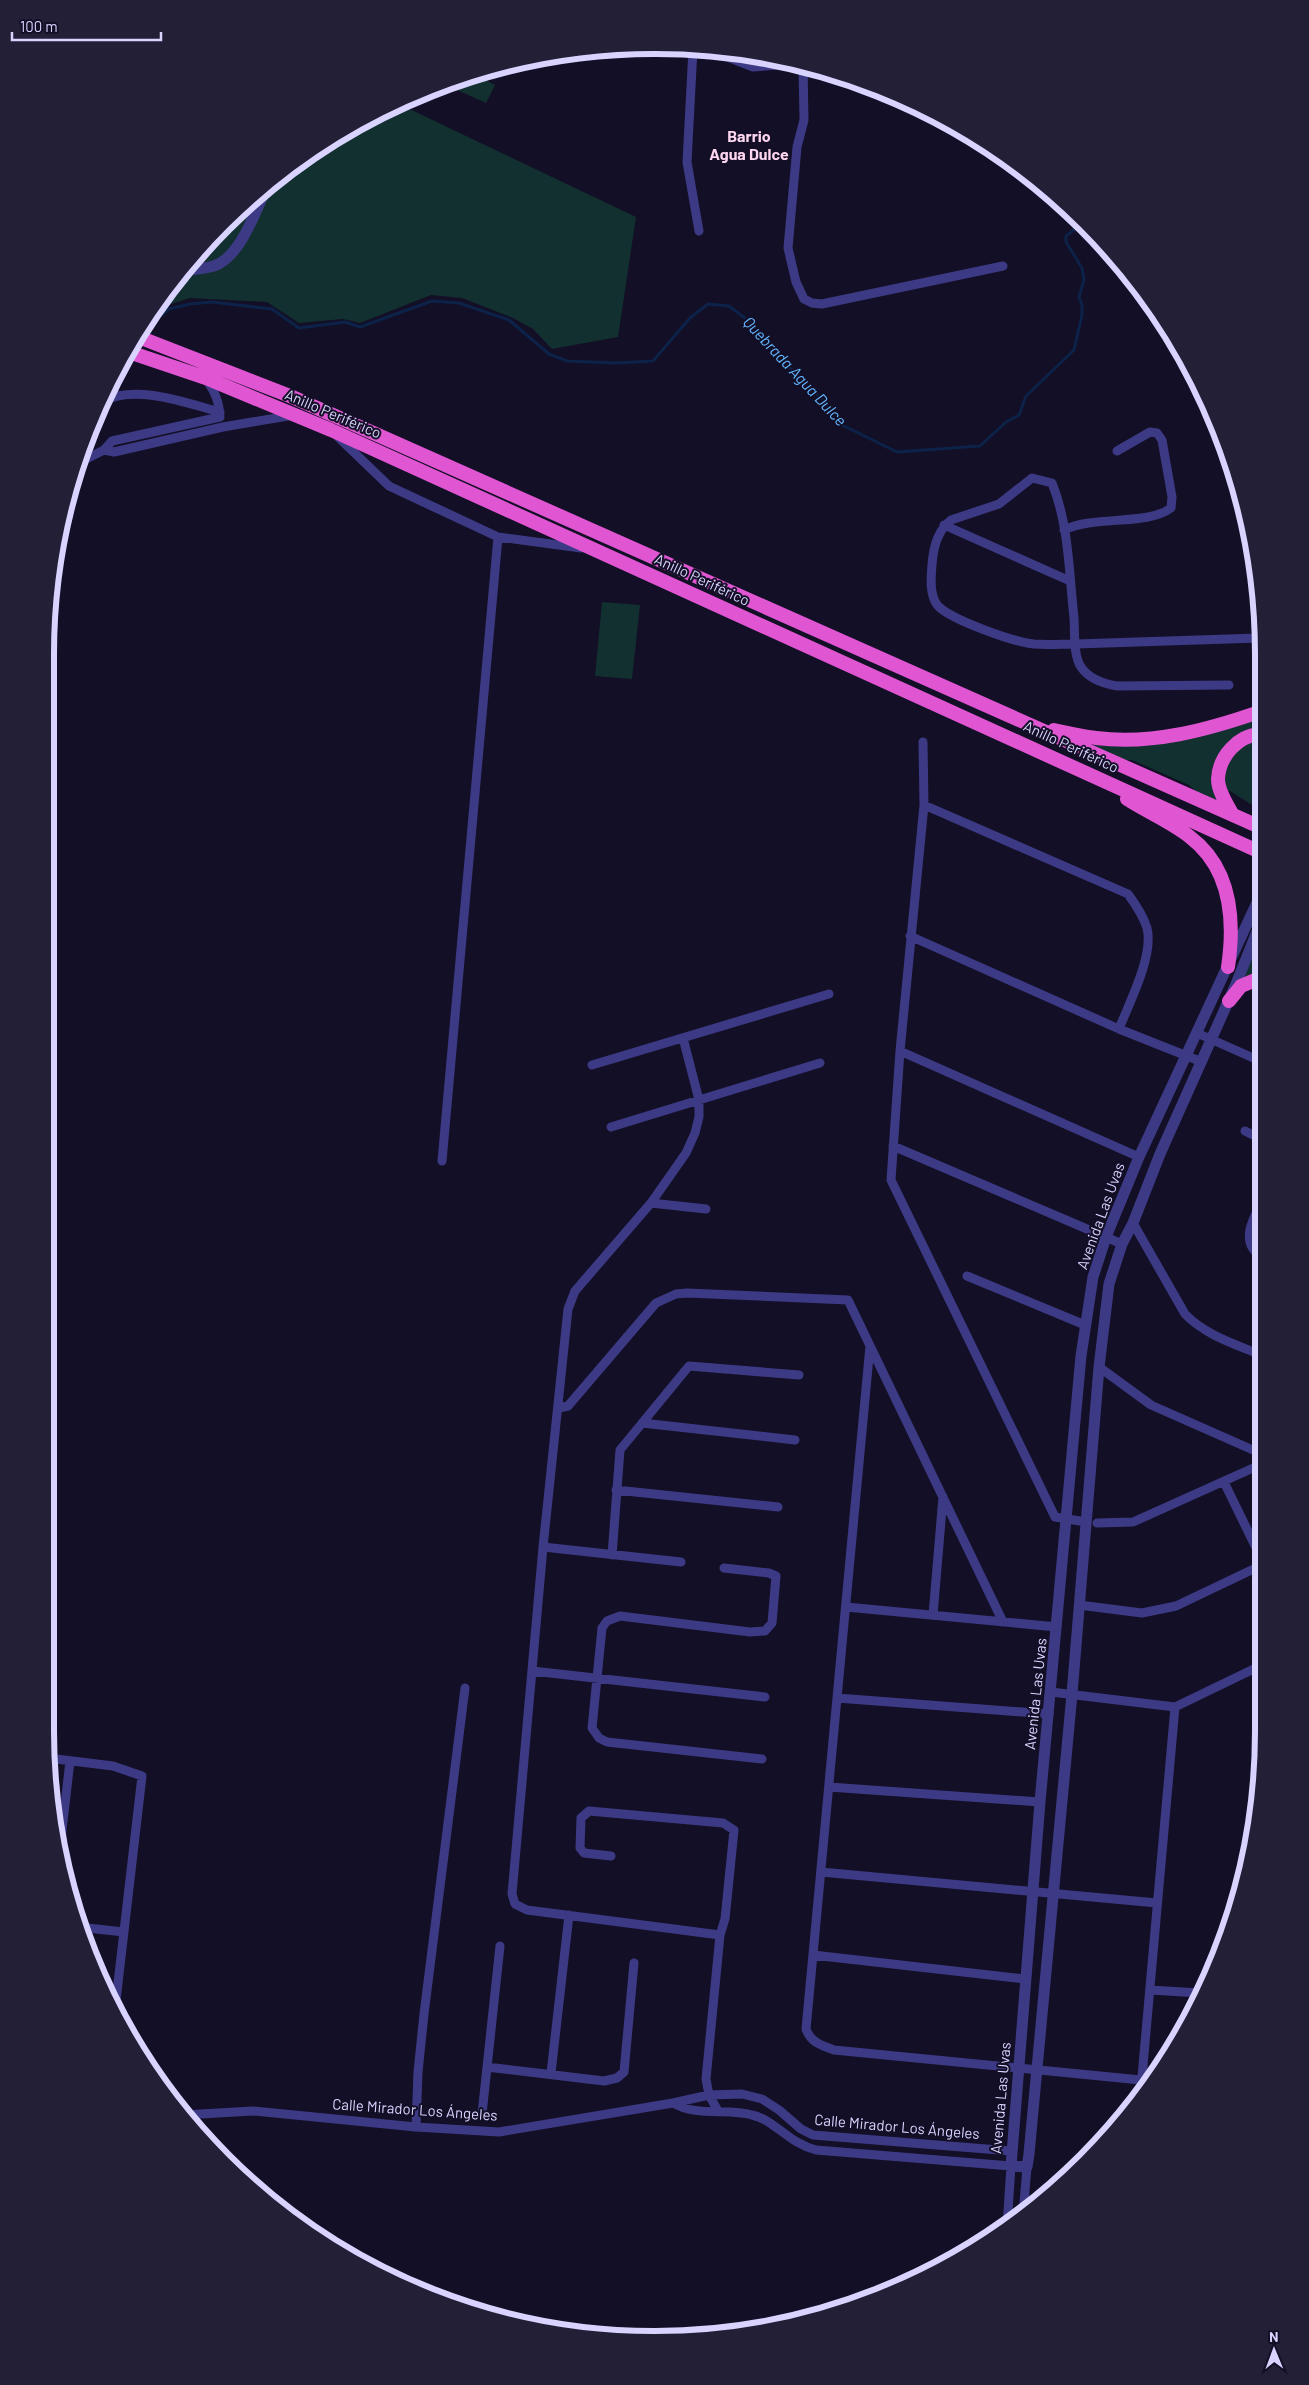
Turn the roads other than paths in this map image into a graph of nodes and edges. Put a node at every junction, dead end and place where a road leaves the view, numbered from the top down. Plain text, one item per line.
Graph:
1 (693, 55) edge
2 (732, 59) edge
3 (774, 65) edge
4 (803, 72) edge
5 (260, 201) edge
6 (699, 231) dead end
7 (1003, 266) dead end
8 (194, 269) edge
9 (144, 339) edge
10 (134, 354) edge
11 (206, 378) junction
12 (112, 398) edge
13 (220, 414) junction
14 (296, 415) junction
15 (223, 427) junction
16 (331, 430) junction
17 (104, 450) junction
18 (1117, 452) dead end
19 (87, 459) edge
20 (944, 525) junction
21 (1064, 530) junction
22 (498, 537) junction
23 (597, 550) junction
24 (1070, 581) junction
25 (1255, 638) edge
26 (1076, 644) junction
27 (1229, 684) dead end
28 (1255, 713) edge
29 (1030, 725) junction
30 (1255, 734) edge
31 (923, 742) dead end
32 (1071, 765) junction
33 (924, 804) junction
34 (1233, 815) junction
35 (1255, 825) edge
36 (1255, 850) edge
37 (1255, 907) edge
38 (1255, 915) edge
39 (910, 936) junction
40 (1255, 937) edge
41 (1228, 967) junction
42 (1240, 975) junction
43 (1255, 977) edge
44 (1255, 980) edge
45 (829, 994) dead end
46 (1229, 1001) junction
47 (1119, 1029) junction
48 (1197, 1033) junction
49 (683, 1038) junction
50 (1212, 1040) junction
51 (900, 1051) junction
52 (1187, 1055) junction
53 (1255, 1059) edge
54 (1202, 1062) junction
55 (820, 1063) dead end
56 (592, 1065) dead end
57 (699, 1100) junction
58 (611, 1127) dead end
59 (1245, 1131) dead end
60 (1255, 1136) edge
61 (893, 1146) junction
62 (1139, 1158) junction
63 (442, 1161) dead end
64 (651, 1203) junction
65 (706, 1209) dead end
66 (1255, 1218) edge
67 (1133, 1223) junction
68 (1106, 1237) junction
69 (1122, 1244) junction
70 (1255, 1250) edge
71 (967, 1276) dead end
72 (1085, 1325) junction
73 (870, 1346) junction
74 (1255, 1352) edge
75 (1099, 1367) junction
76 (799, 1375) dead end
77 (559, 1408) junction
78 (642, 1423) junction
79 (795, 1440) dead end
80 (1255, 1451) edge
81 (1255, 1467) edge
82 (1224, 1482) junction
83 (616, 1490) junction
84 (943, 1497) junction
85 (778, 1507) dead end
86 (1067, 1521) junction
87 (1092, 1522) junction
88 (1255, 1546) edge
89 (543, 1547) junction
90 (612, 1555) junction
91 (681, 1562) dead end
92 (724, 1568) dead end
93 (1255, 1568) edge
94 (1079, 1605) junction
95 (846, 1607) junction
96 (933, 1616) junction
97 (1003, 1622) junction
98 (1057, 1627) junction
99 (1255, 1668) edge
100 (532, 1671) junction
101 (596, 1678) junction
102 (465, 1688) dead end
103 (1051, 1692) junction
104 (1072, 1694) junction
105 (765, 1697) dead end
106 (837, 1698) junction
107 (1175, 1707) junction
108 (1049, 1714) junction
109 (55, 1759) edge
110 (762, 1759) dead end
111 (70, 1761) junction
112 (829, 1787) junction
113 (1040, 1802) junction
114 (62, 1829) edge
115 (611, 1856) dead end
116 (821, 1872) junction
117 (1033, 1891) junction
118 (1052, 1893) junction
119 (1157, 1903) junction
120 (569, 1915) junction
121 (87, 1928) edge
122 (124, 1932) junction
123 (720, 1935) junction
124 (500, 1946) dead end
125 (814, 1955) junction
126 (634, 1963) dead end
127 (1025, 1979) junction
128 (1150, 1990) junction
129 (1195, 1993) edge
130 (116, 1997) edge
131 (487, 2067) junction
132 (1018, 2069) junction
133 (1036, 2070) junction
134 (551, 2074) junction
135 (1141, 2080) joint
136 (710, 2095) junction
137 (673, 2103) junction
138 (718, 2111) junction
139 (193, 2114) edge
140 (482, 2114) dead end
141 (416, 2127) junction
142 (1011, 2151) junction
143 (1010, 2166) junction
144 (1027, 2167) junction
145 (1024, 2204) edge
146 (1008, 2216) edge

1 - 6 street
2 - 3 street
4 - 7 street
5 - 8 street
9 - 29 highway, Anillo Periférico
10 - 11 highway, Anillo Periférico
11 - 13 street
11 - 14 highway, Anillo Periférico
12 - 13 street
13 - 15 street
13 - 17 street
14 - 15 street
14 - 16 highway, Anillo Periférico
15 - 17 street
16 - 22 street
16 - 23 highway, Anillo Periférico
17 - 19 street
18 - 21 street
20 - 21 street
20 - 24 street
20 - 26 street
21 - 24 street
22 - 23 street
22 - 63 street
23 - 32 highway, Anillo Periférico
24 - 26 street
25 - 26 street
26 - 27 street
28 - 29 highway
29 - 34 highway, Anillo Periférico
30 - 34 highway
31 - 33 street
32 - 36 highway, Anillo Periférico
32 - 41 highway
33 - 39 street
33 - 47 street
34 - 35 highway, Anillo Periférico
37 - 41 street, Avenida Las Uvas
38 - 42 street
39 - 47 street
39 - 51 street
40 - 42 street, Avenida Las Uvas
41 - 48 street, Avenida Las Uvas
42 - 43 highway
42 - 46 street, Avenida Las Uvas
44 - 46 highway
45 - 49 street
46 - 50 street, Avenida Las Uvas
47 - 52 street
48 - 50 street
48 - 52 street, Avenida Las Uvas
49 - 56 street
49 - 57 street
50 - 53 street
50 - 54 street, Avenida Las Uvas
51 - 61 street
51 - 62 street
52 - 54 street
52 - 62 street, Avenida Las Uvas
54 - 67 street, Avenida Las Uvas
55 - 57 street
57 - 58 street
57 - 64 street
59 - 60 street
61 - 68 street
61 - 86 street
62 - 68 street, Avenida Las Uvas
64 - 65 street
64 - 77 street
66 - 70 street
67 - 69 street, Avenida Las Uvas
67 - 74 street
68 - 69 street
68 - 72 street, Avenida Las Uvas
69 - 75 street, Avenida Las Uvas
71 - 72 street
72 - 86 street, Avenida Las Uvas
73 - 77 street
73 - 84 street
73 - 95 street
75 - 80 street
75 - 87 street, Avenida Las Uvas
76 - 78 street
77 - 89 street
78 - 79 street
78 - 83 street
81 - 82 street
82 - 87 street
82 - 88 street
83 - 85 street
83 - 90 street
84 - 96 street
84 - 97 street
86 - 87 street
86 - 98 street, Avenida Las Uvas
87 - 94 street, Avenida Las Uvas
89 - 90 street
89 - 100 street
90 - 91 street
92 - 101 street
93 - 94 street
94 - 104 street, Avenida Las Uvas
95 - 96 street
95 - 106 street
96 - 97 street
97 - 98 street
98 - 103 street, Avenida Las Uvas
99 - 107 street
100 - 101 street
100 - 120 street
101 - 105 street
101 - 110 street
102 - 141 street
103 - 104 street
103 - 108 street, Avenida Las Uvas
104 - 107 street
104 - 118 street, Avenida Las Uvas
106 - 108 street
106 - 112 street
107 - 119 street
108 - 113 street, Avenida Las Uvas
109 - 111 street
111 - 114 street
111 - 122 street
112 - 113 street
112 - 116 street
113 - 117 street, Avenida Las Uvas
115 - 123 street
116 - 117 street
116 - 125 street
117 - 118 street
117 - 127 street, Avenida Las Uvas
118 - 119 street
118 - 133 street, Avenida Las Uvas
119 - 128 street
120 - 123 street
120 - 134 street
121 - 122 street
122 - 130 street
123 - 136 street
124 - 131 street
125 - 127 street
125 - 132 street
126 - 134 street
127 - 132 street, Avenida Las Uvas
128 - 129 street
128 - 135 street
131 - 134 street
131 - 140 street
132 - 133 street
132 - 142 street, Avenida Las Uvas
133 - 135 street
133 - 144 street, Avenida Las Uvas
136 - 137 street, Calle Mirador Los Ángeles
136 - 138 street
136 - 142 street, Calle Mirador Los Ángeles
137 - 138 street, Calle Mirador Los Ángeles
137 - 141 street, Calle Mirador Los Ángeles
138 - 143 street, Calle Mirador Los Ángeles
139 - 141 street, Calle Mirador Los Ángeles
142 - 143 street, Avenida Las Uvas
143 - 144 street, Avenida Las Uvas
143 - 146 street
144 - 145 street

